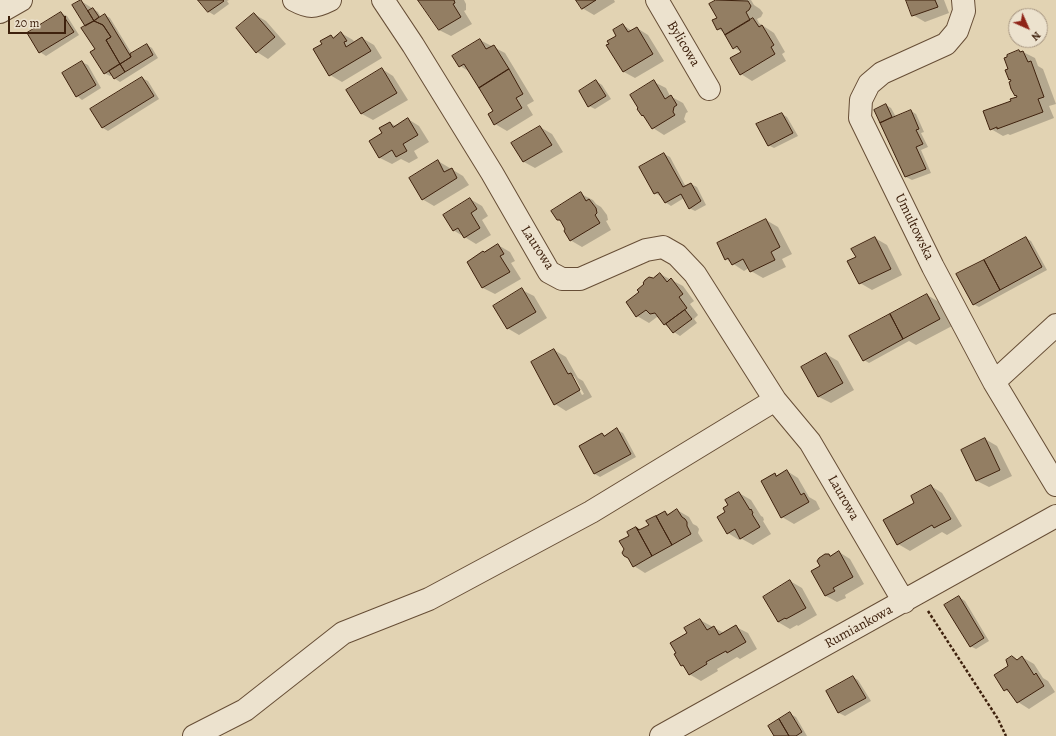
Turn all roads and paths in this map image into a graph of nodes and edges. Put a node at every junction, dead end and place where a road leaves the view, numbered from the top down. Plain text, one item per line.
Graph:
1 (20, 0) edge
2 (294, 0) edge
3 (330, 0) edge
4 (383, 0) edge
5 (657, 0) edge
6 (962, 0) edge
7 (0, 12) edge
8 (709, 89) dead end
9 (1056, 325) edge
10 (994, 382) junction
11 (775, 400) junction
12 (1056, 485) edge
13 (1056, 516) edge
14 (910, 598) junction
15 (194, 736) edge
16 (661, 736) edge
17 (1006, 736) edge

1 - 7 street
2 - 3 street
4 - 11 street, Laurowa
5 - 8 street, Bylicowa
6 - 10 street, Umultowska
9 - 10 street
10 - 12 street, Umultowska
11 - 14 street, Laurowa
11 - 15 street
13 - 14 street, Rumiankowa
14 - 16 street, Rumiankowa
14 - 17 path

